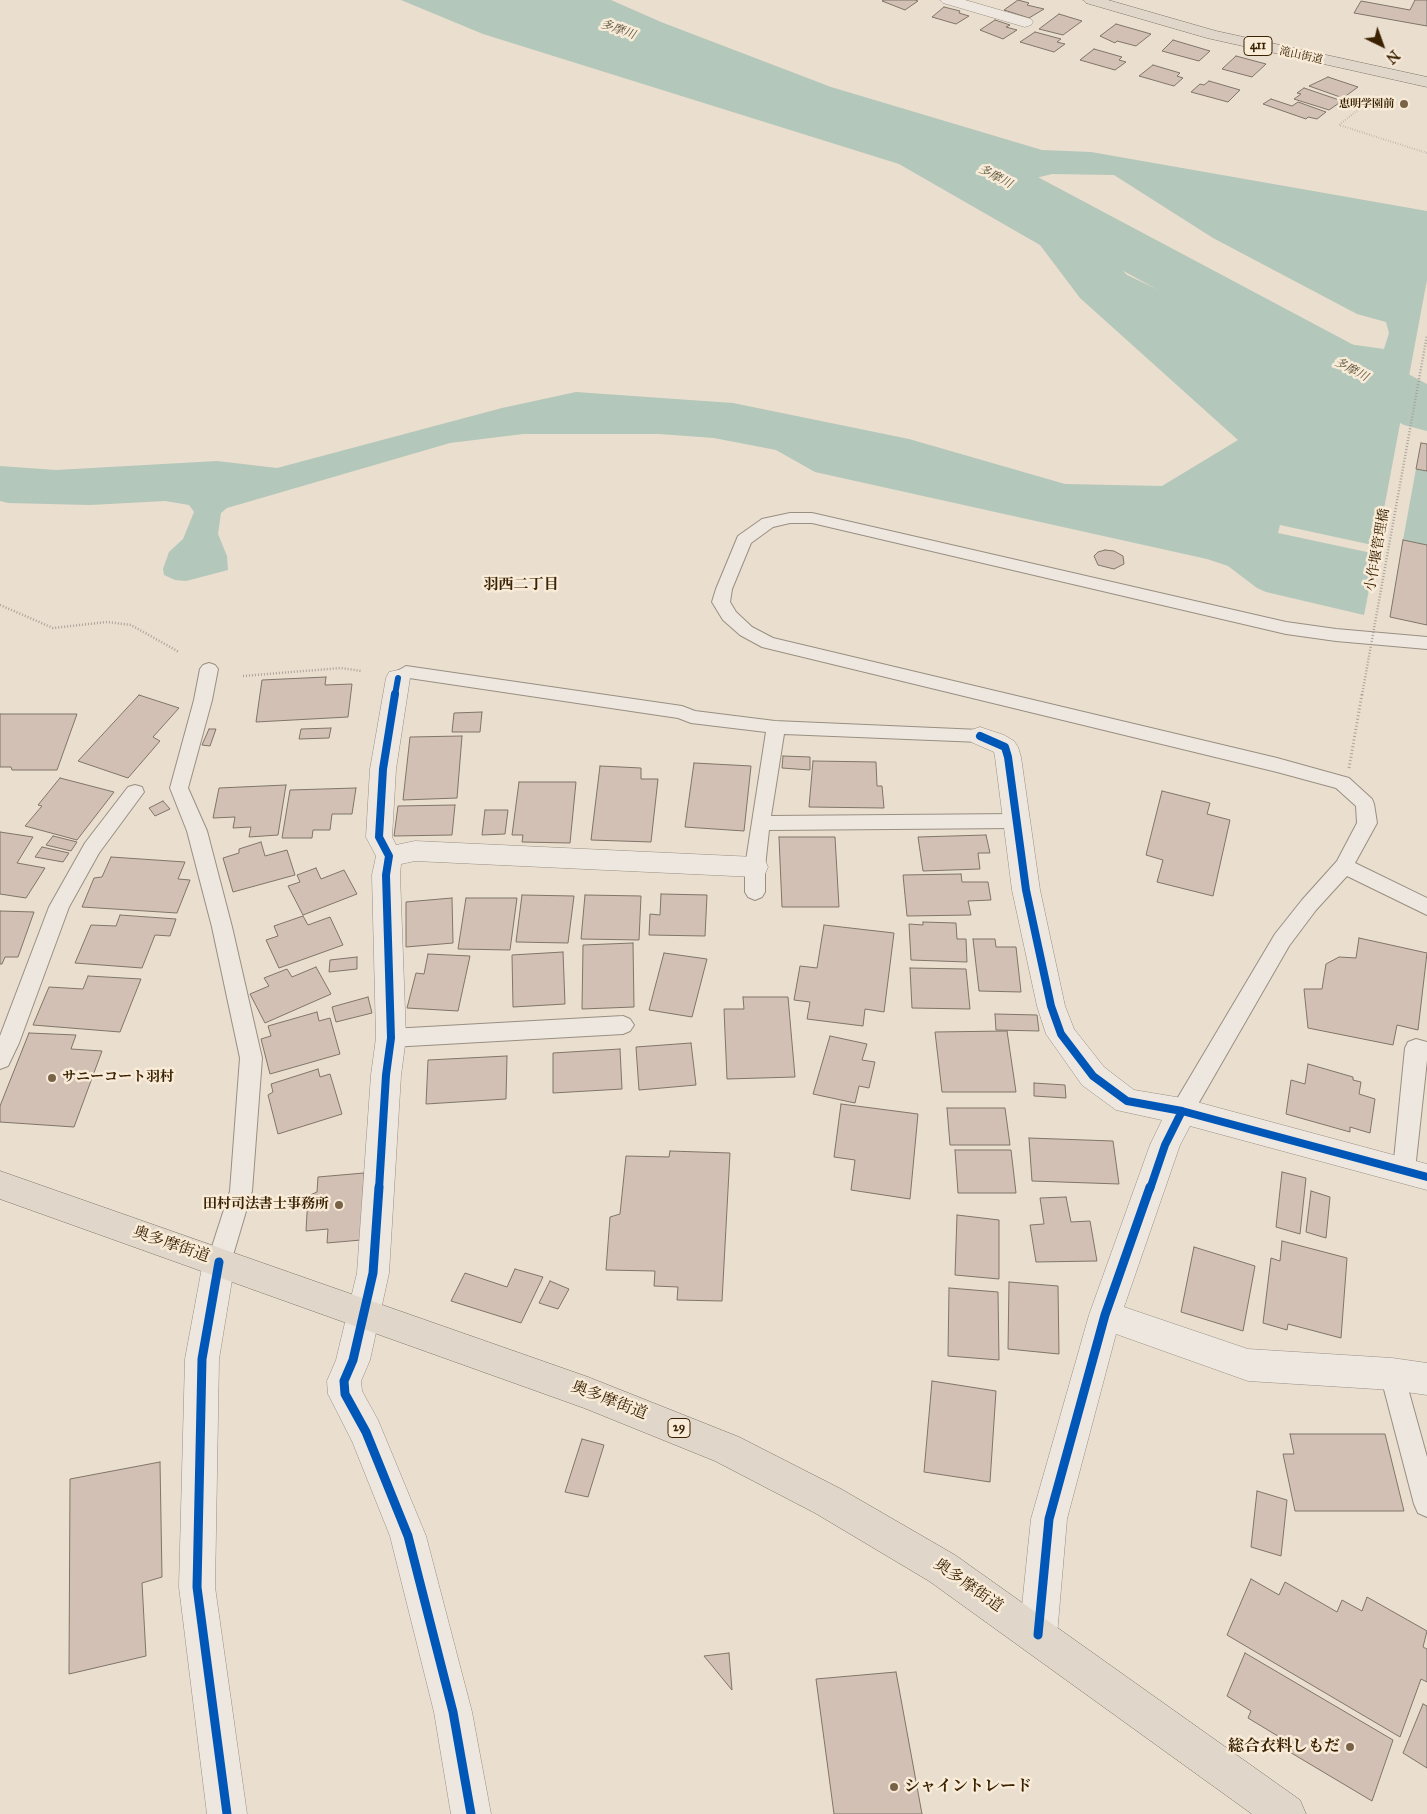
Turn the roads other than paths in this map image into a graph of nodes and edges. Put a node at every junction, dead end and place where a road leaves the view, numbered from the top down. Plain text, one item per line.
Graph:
1 (948, 0) edge
2 (1091, 0) edge
3 (1025, 22) dead end
4 (1427, 82) edge
5 (1427, 643) edge
6 (209, 670) dead end
7 (398, 678) joint
8 (775, 727) junction
9 (980, 736) joint
10 (135, 792) dead end
11 (1016, 821) junction
12 (760, 823) junction
13 (389, 856) junction
14 (1344, 866) junction
15 (755, 879) joint
16 (1427, 907) edge
17 (623, 1025) dead end
18 (391, 1038) junction
19 (1427, 1051) edge
20 (0, 1060) edge
21 (1182, 1111) junction
22 (1415, 1173) edge
23 (0, 1185) edge
24 (219, 1262) junction
25 (364, 1314) junction
26 (1105, 1316) junction
27 (1392, 1374) junction
28 (1427, 1379) edge
29 (1427, 1504) edge
30 (1038, 1635) junction
31 (227, 1814) edge
32 (471, 1814) edge
33 (1286, 1814) edge

1 - 3 street
2 - 4 main road, 滝山街道 / 411
5 - 14 lane
6 - 24 lane
7 - 8 lane
7 - 13 street
8 - 9 lane
8 - 12 lane
9 - 11 street
10 - 20 lane
11 - 12 lane
11 - 21 street
12 - 15 lane
13 - 15 street
13 - 18 street
14 - 16 lane
14 - 21 lane
17 - 18 lane
18 - 25 street
19 - 22 lane
21 - 22 street
21 - 26 street
23 - 24 main road, 奥多摩街道 / 29
24 - 25 main road, 奥多摩街道 / 29
24 - 31 street
25 - 30 main road, 奥多摩街道 / 29
25 - 32 street
26 - 27 street
26 - 30 street
27 - 28 street
27 - 29 lane
30 - 33 main road, 奥多摩街道 / 29

